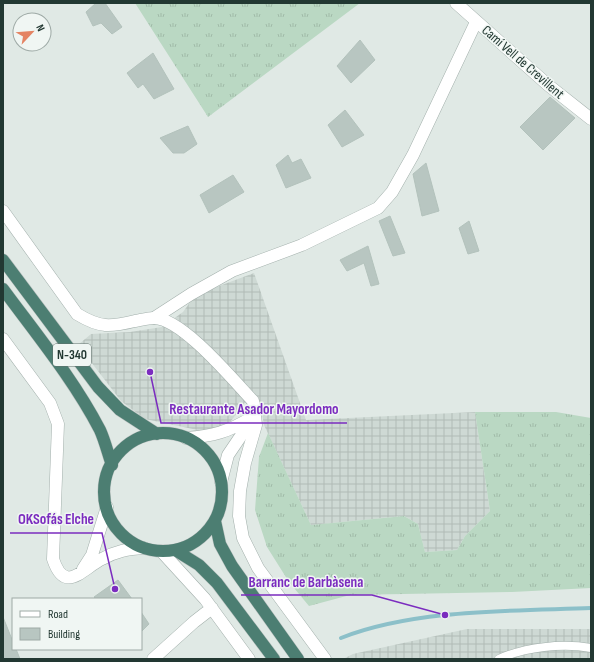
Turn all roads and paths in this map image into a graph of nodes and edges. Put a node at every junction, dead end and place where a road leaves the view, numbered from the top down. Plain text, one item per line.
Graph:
1 (456, 3) edge
2 (476, 22) junction
3 (591, 119) edge
4 (3, 211) edge
5 (3, 260) edge
6 (3, 289) edge
7 (154, 318) junction
8 (3, 339) edge
9 (255, 415) junction
10 (157, 434) junction
11 (186, 438) junction
12 (112, 465) junction
13 (221, 482) junction
14 (107, 507) junction
15 (215, 521) junction
16 (144, 548) junction
17 (175, 550) junction
18 (162, 552) junction
19 (80, 574) junction
20 (212, 608) junction
21 (591, 648) edge
22 (153, 659) edge
23 (249, 659) edge
24 (274, 659) edge
25 (298, 659) edge
26 (325, 659) edge
27 (498, 659) edge

1 - 2 street, Camí Vell de Crevillent
2 - 3 street, Camí Vell de Crevillent
2 - 7 street
4 - 7 street
5 - 10 highway, N-340
6 - 12 highway, N-340
7 - 9 street
8 - 19 street
9 - 11 street
9 - 13 street
9 - 26 street
10 - 11 highway, N-340
10 - 12 highway, N-340
11 - 13 highway, N-340
12 - 14 highway, N-340
13 - 15 highway, N-340
14 - 16 highway, N-340
14 - 19 street
15 - 17 highway, N-340
15 - 25 highway
16 - 18 highway, N-340
16 - 19 street
17 - 18 highway, N-340
17 - 24 highway
18 - 20 street
20 - 22 street
20 - 23 street
21 - 27 lane

